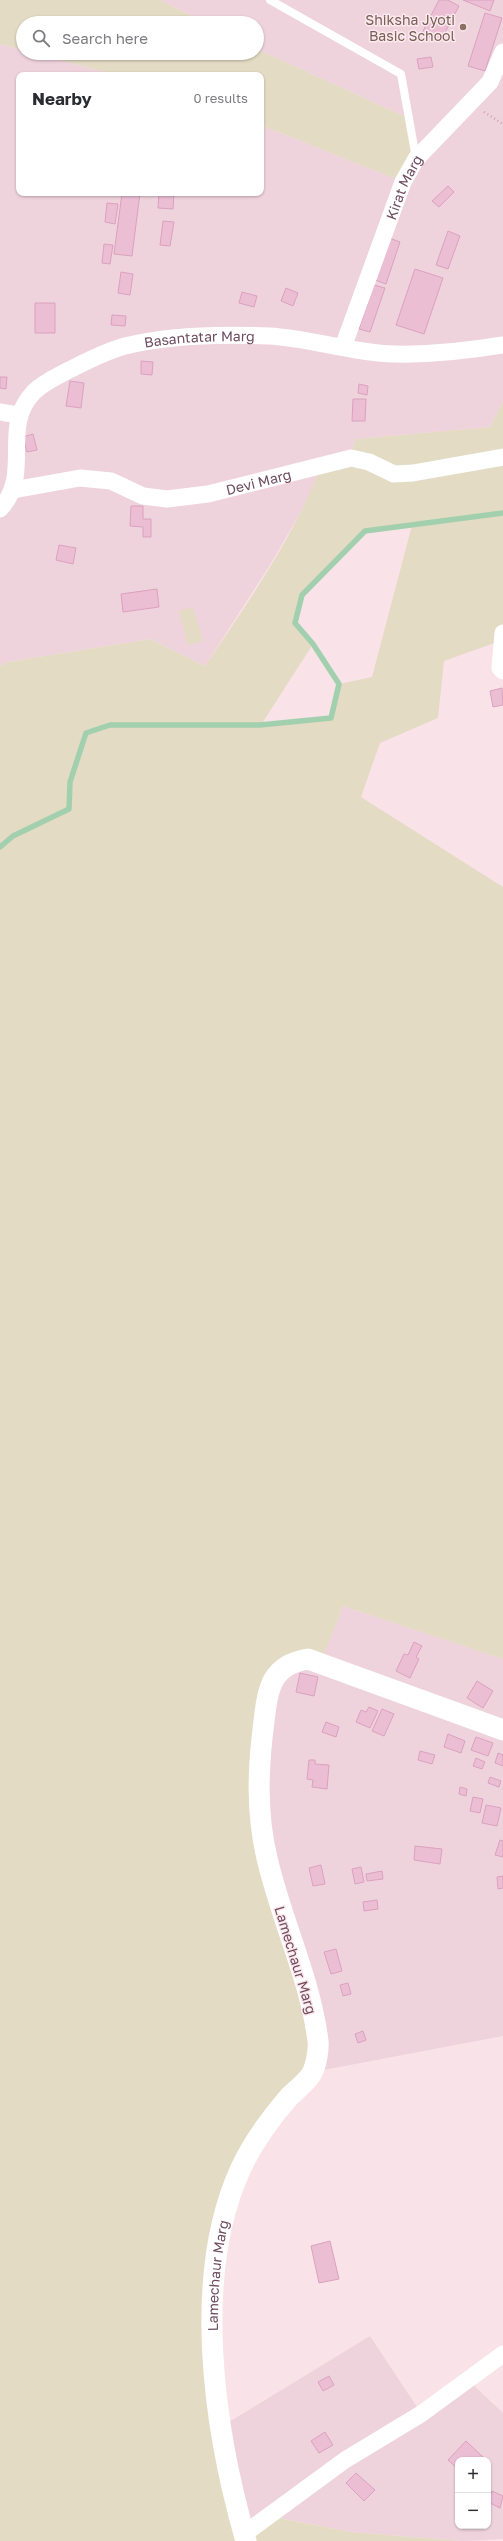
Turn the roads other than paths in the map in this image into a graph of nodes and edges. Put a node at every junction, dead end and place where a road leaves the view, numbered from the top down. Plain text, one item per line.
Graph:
1 (270, 0) edge
2 (503, 52) edge
3 (416, 159) junction
4 (503, 345) edge
5 (343, 347) junction
6 (0, 412) edge
7 (18, 415) junction
8 (503, 457) edge
9 (13, 490) junction
10 (0, 509) edge
11 (503, 633) edge
12 (503, 671) edge
13 (503, 1730) edge
14 (503, 2354) edge
15 (245, 2538) edge

1 - 3 lane
2 - 3 street, Kirat Marg
3 - 5 street, Kirat Marg
4 - 5 street, Basantatar Marg
5 - 7 street, Basantatar Marg
6 - 7 street
7 - 9 street, Basantatar Marg
8 - 9 street, Devi Marg
9 - 10 street, Basantatar Marg
11 - 12 street
13 - 15 street, Lamechaur Marg
14 - 15 street, Lamechaur Marg

